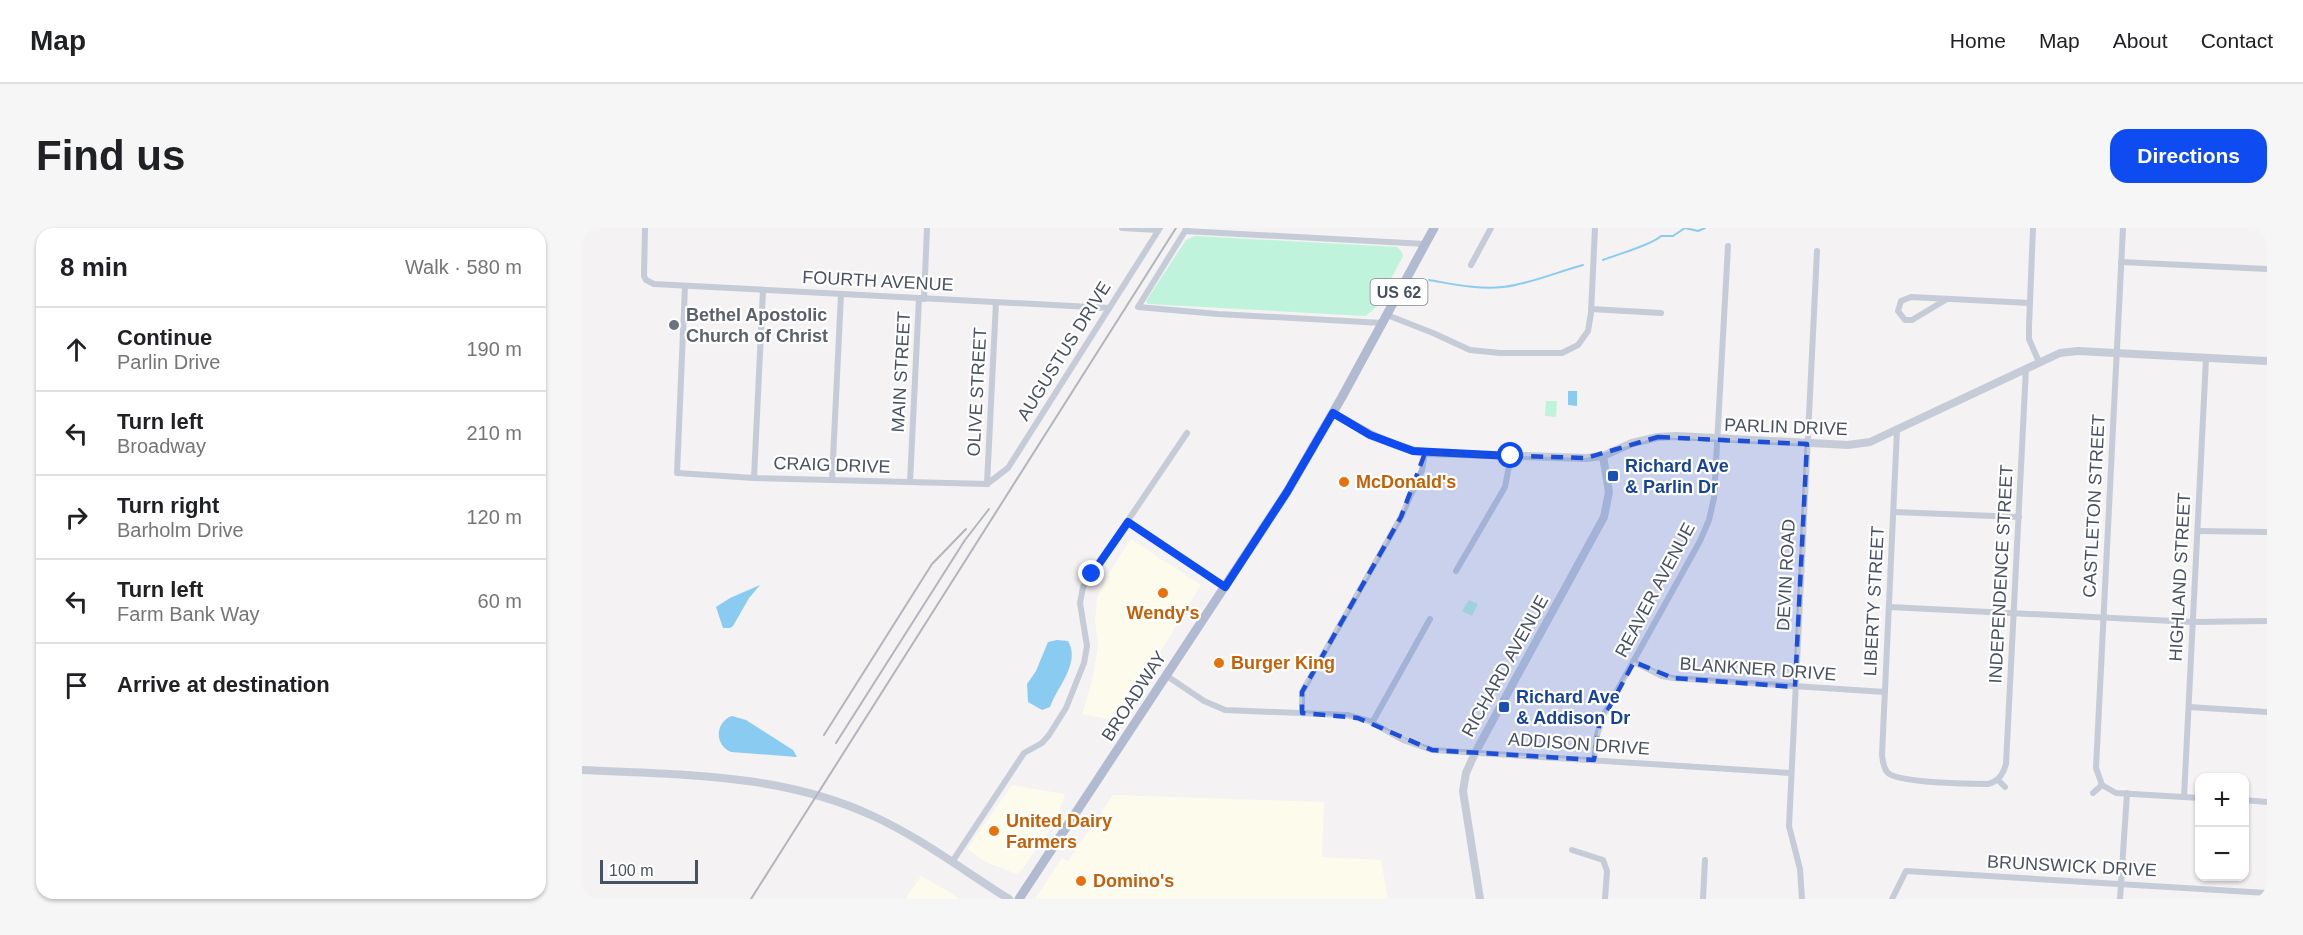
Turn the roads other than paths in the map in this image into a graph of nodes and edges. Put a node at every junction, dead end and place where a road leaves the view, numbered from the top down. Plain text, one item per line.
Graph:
1 (645, 228) edge
2 (927, 228) edge
3 (1122, 228) edge
4 (1434, 228) edge
5 (1491, 228) edge
6 (1595, 228) edge
7 (2033, 228) edge
8 (2123, 228) edge
9 (1159, 229) edge
10 (1186, 229) edge
11 (1425, 244) junction
12 (1728, 246) dead end
13 (1817, 251) dead end
14 (2121, 261) junction
15 (1471, 265) dead end
16 (2267, 269) edge
17 (685, 286) junction
18 (763, 290) junction
19 (841, 294) junction
20 (922, 298) junction
21 (1947, 299) junction
22 (996, 302) junction
23 (2030, 303) junction
24 (1109, 308) junction
25 (1591, 309) junction
26 (1661, 313) dead end
27 (1384, 319) junction
28 (2117, 354) junction
29 (2206, 359) junction
30 (2267, 361) edge
31 (2039, 362) junction
32 (2026, 368) junction
33 (1333, 413) junction
34 (1897, 430) junction
35 (1187, 433) dead end
36 (1718, 439) junction
37 (1808, 444) junction
38 (1425, 453) junction
39 (1511, 456) junction
40 (1603, 456) junction
41 (754, 478) junction
42 (832, 480) junction
43 (910, 482) junction
44 (987, 484) junction
45 (1894, 512) junction
46 (2019, 517) junction
47 (1128, 522) junction
48 (2198, 531) junction
49 (2267, 532) edge
50 (1456, 571) dead end
51 (1225, 587) junction
52 (1889, 607) junction
53 (2014, 613) junction
54 (2104, 617) junction
55 (1430, 619) dead end
56 (2267, 621) edge
57 (2193, 622) junction
58 (1634, 662) junction
59 (1167, 676) junction
60 (1795, 687) junction
61 (1885, 692) junction
62 (2189, 707) junction
63 (2267, 712) edge
64 (1302, 713) junction
65 (1372, 723) junction
66 (1475, 753) junction
67 (1594, 760) junction
68 (582, 770) edge
69 (1791, 773) junction
70 (1998, 780) junction
71 (2102, 785) junction
72 (2005, 787) dead end
73 (2093, 793) dead end
74 (2127, 793) junction
75 (2184, 797) junction
76 (2195, 798) edge
77 (2249, 800) edge
78 (2267, 802) edge
79 (1572, 850) dead end
80 (1705, 860) dead end
81 (952, 862) junction
82 (2121, 884) junction
83 (2267, 893) edge
84 (1009, 899) edge
85 (1019, 899) edge
86 (1480, 899) edge
87 (1605, 899) edge
88 (1703, 899) edge
89 (1802, 899) edge
90 (1892, 899) edge
91 (2120, 899) edge

1 - 17 street, FOURTH AVENUE
2 - 20 street, MAIN STREET
3 - 9 street
4 - 11 main road, BROADWAY / US 62
5 - 15 street
6 - 25 street
7 - 23 street
8 - 14 street, CASTLETON STREET
9 - 24 street, AUGUSTUS DRIVE
10 - 11 street
10 - 27 street
11 - 27 main road, BROADWAY / US 62
12 - 36 street, REAVER AVENUE
13 - 37 street, DEVIN ROAD
14 - 16 street
14 - 28 street, CASTLETON STREET
17 - 18 street, FOURTH AVENUE
17 - 41 street, CRAIG DRIVE
18 - 19 street, FOURTH AVENUE
18 - 41 street
19 - 20 street, FOURTH AVENUE
19 - 42 street
20 - 22 street, FOURTH AVENUE
20 - 43 street, MAIN STREET
21 - 21 street
21 - 23 street
22 - 24 street, FOURTH AVENUE
22 - 44 street, OLIVE STREET
23 - 31 street
24 - 44 street, AUGUSTUS DRIVE
25 - 26 street
25 - 27 street
27 - 33 main road, BROADWAY / US 62
28 - 29 street, PARLIN DRIVE
28 - 31 street, PARLIN DRIVE
28 - 54 street, CASTLETON STREET
29 - 30 street, PARLIN DRIVE
29 - 48 street, HIGHLAND STREET
31 - 32 street, PARLIN DRIVE
32 - 34 street, PARLIN DRIVE
32 - 46 street, INDEPENDENCE STREET
33 - 38 street, PARLIN DRIVE
33 - 51 main road, BROADWAY / US 62
34 - 37 street, PARLIN DRIVE
34 - 45 street, LIBERTY STREET
35 - 47 street
36 - 37 street, PARLIN DRIVE
36 - 40 street, PARLIN DRIVE
36 - 58 street, REAVER AVENUE
37 - 60 street, DEVIN ROAD
38 - 39 street, PARLIN DRIVE
38 - 64 street
39 - 40 street, PARLIN DRIVE
39 - 50 street
40 - 66 street, RICHARD AVENUE
41 - 42 street, CRAIG DRIVE
42 - 43 street, CRAIG DRIVE
43 - 44 street, CRAIG DRIVE
45 - 46 street
45 - 52 street, LIBERTY STREET
46 - 53 street, INDEPENDENCE STREET
47 - 51 street
47 - 81 street
48 - 49 street
48 - 57 street, HIGHLAND STREET
51 - 59 main road, BROADWAY / US 62
52 - 53 street
52 - 61 street, LIBERTY STREET
53 - 54 street
53 - 70 street, INDEPENDENCE STREET
54 - 57 street
54 - 71 street, CASTLETON STREET
55 - 65 street
56 - 57 street
57 - 62 street, HIGHLAND STREET
58 - 60 street, BLANKNER DRIVE
58 - 67 street, REAVER AVENUE
59 - 64 street, ADDISON DRIVE
59 - 85 main road, BROADWAY / US 62
60 - 61 street, BLANKNER DRIVE
60 - 69 street, DEVIN ROAD
61 - 70 street, LIBERTY STREET
62 - 63 street
62 - 75 street, HIGHLAND STREET
64 - 65 street, ADDISON DRIVE
65 - 66 street, ADDISON DRIVE
66 - 67 street, ADDISON DRIVE
66 - 86 street, RICHARD AVENUE
67 - 69 street, ADDISON DRIVE
68 - 81 street
69 - 89 street, DEVIN ROAD
70 - 72 street
71 - 73 street
71 - 74 street
74 - 75 street
74 - 82 street
75 - 76 street
77 - 78 street
79 - 87 street
80 - 88 street
81 - 84 street
82 - 83 street, BRUNSWICK DRIVE
82 - 90 street, BRUNSWICK DRIVE
82 - 91 street

